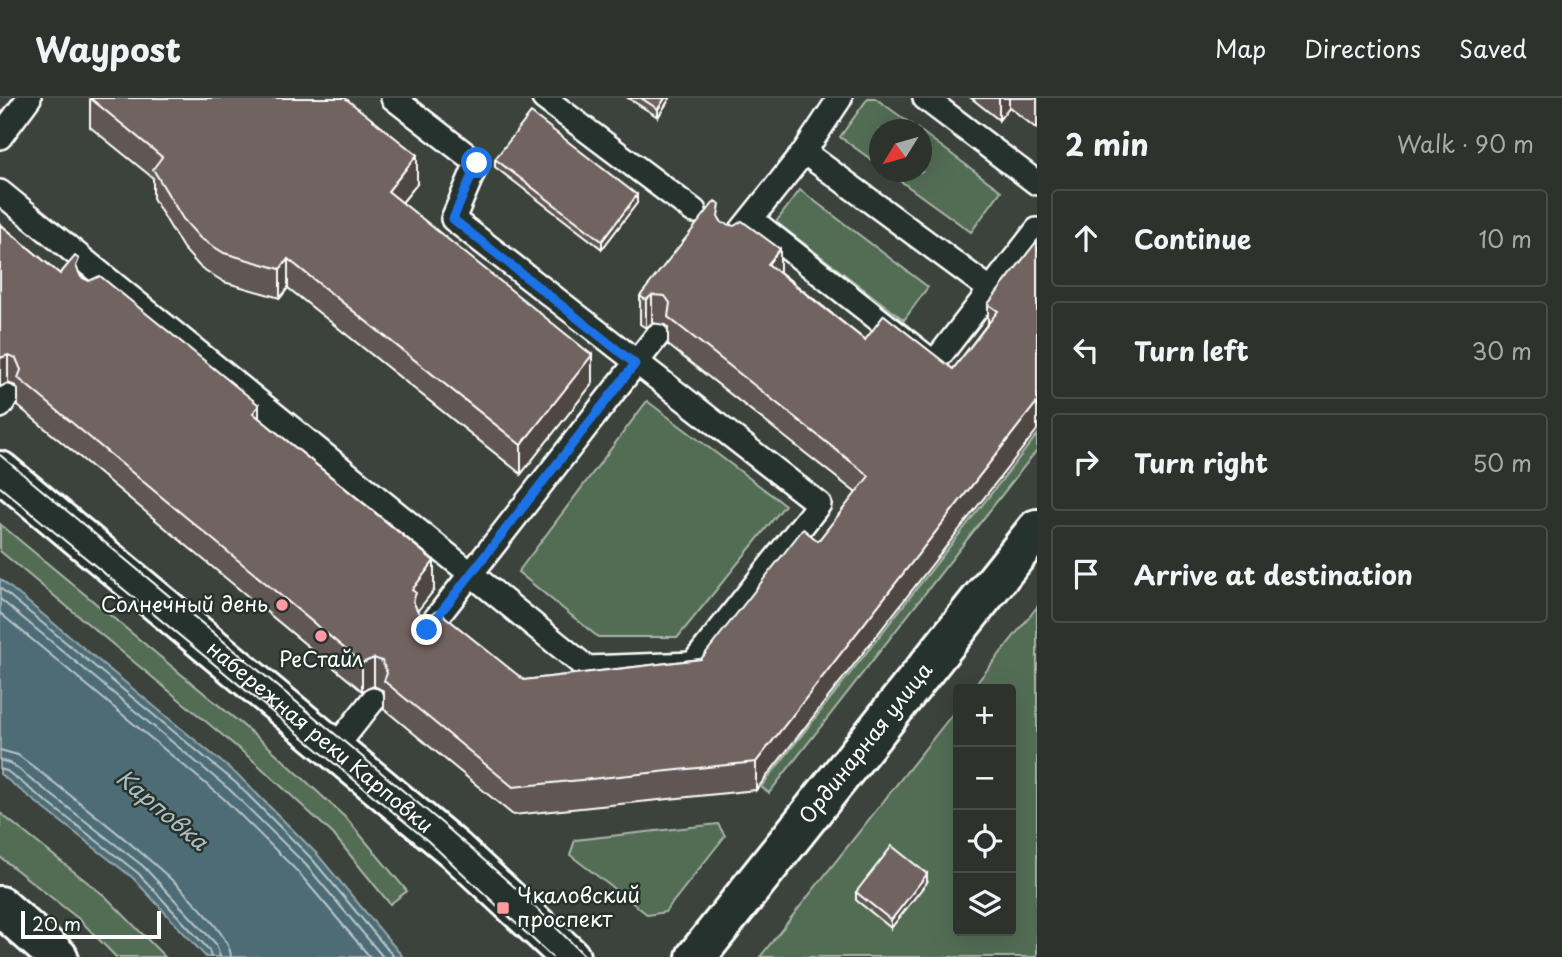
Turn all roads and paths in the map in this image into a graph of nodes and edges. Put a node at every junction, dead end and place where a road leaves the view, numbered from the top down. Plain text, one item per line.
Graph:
1 (29, 98) edge
2 (393, 98) edge
3 (544, 98) edge
4 (840, 98) edge
5 (925, 98) edge
6 (0, 137) edge
7 (804, 152) junction
8 (1037, 183) edge
9 (0, 192) edge
10 (694, 211) dead end
11 (752, 220) junction
12 (1037, 230) edge
13 (731, 241) edge
14 (105, 276) junction
15 (991, 290) junction
16 (90, 295) edge
17 (657, 336) edge
18 (635, 364) junction
19 (0, 471) edge
20 (1037, 528) edge
21 (470, 575) junction
22 (427, 630) edge
23 (373, 700) edge
24 (334, 748) junction
25 (0, 906) edge
26 (58, 957) edge
27 (570, 957) edge
28 (696, 957) edge

1 - 6 lane
2 - 18 lane
3 - 10 lane
4 - 7 lane
5 - 8 lane
7 - 11 lane
7 - 15 lane
9 - 14 lane
11 - 13 lane
11 - 15 lane
12 - 15 lane
14 - 16 lane
14 - 21 lane
17 - 18 lane
18 - 21 lane
18 - 21 lane
19 - 24 street, набережная реки Карповки
20 - 28 street, Ординарная улица
21 - 22 lane
23 - 24 lane
24 - 27 street, набережная реки Карповки
25 - 26 street

